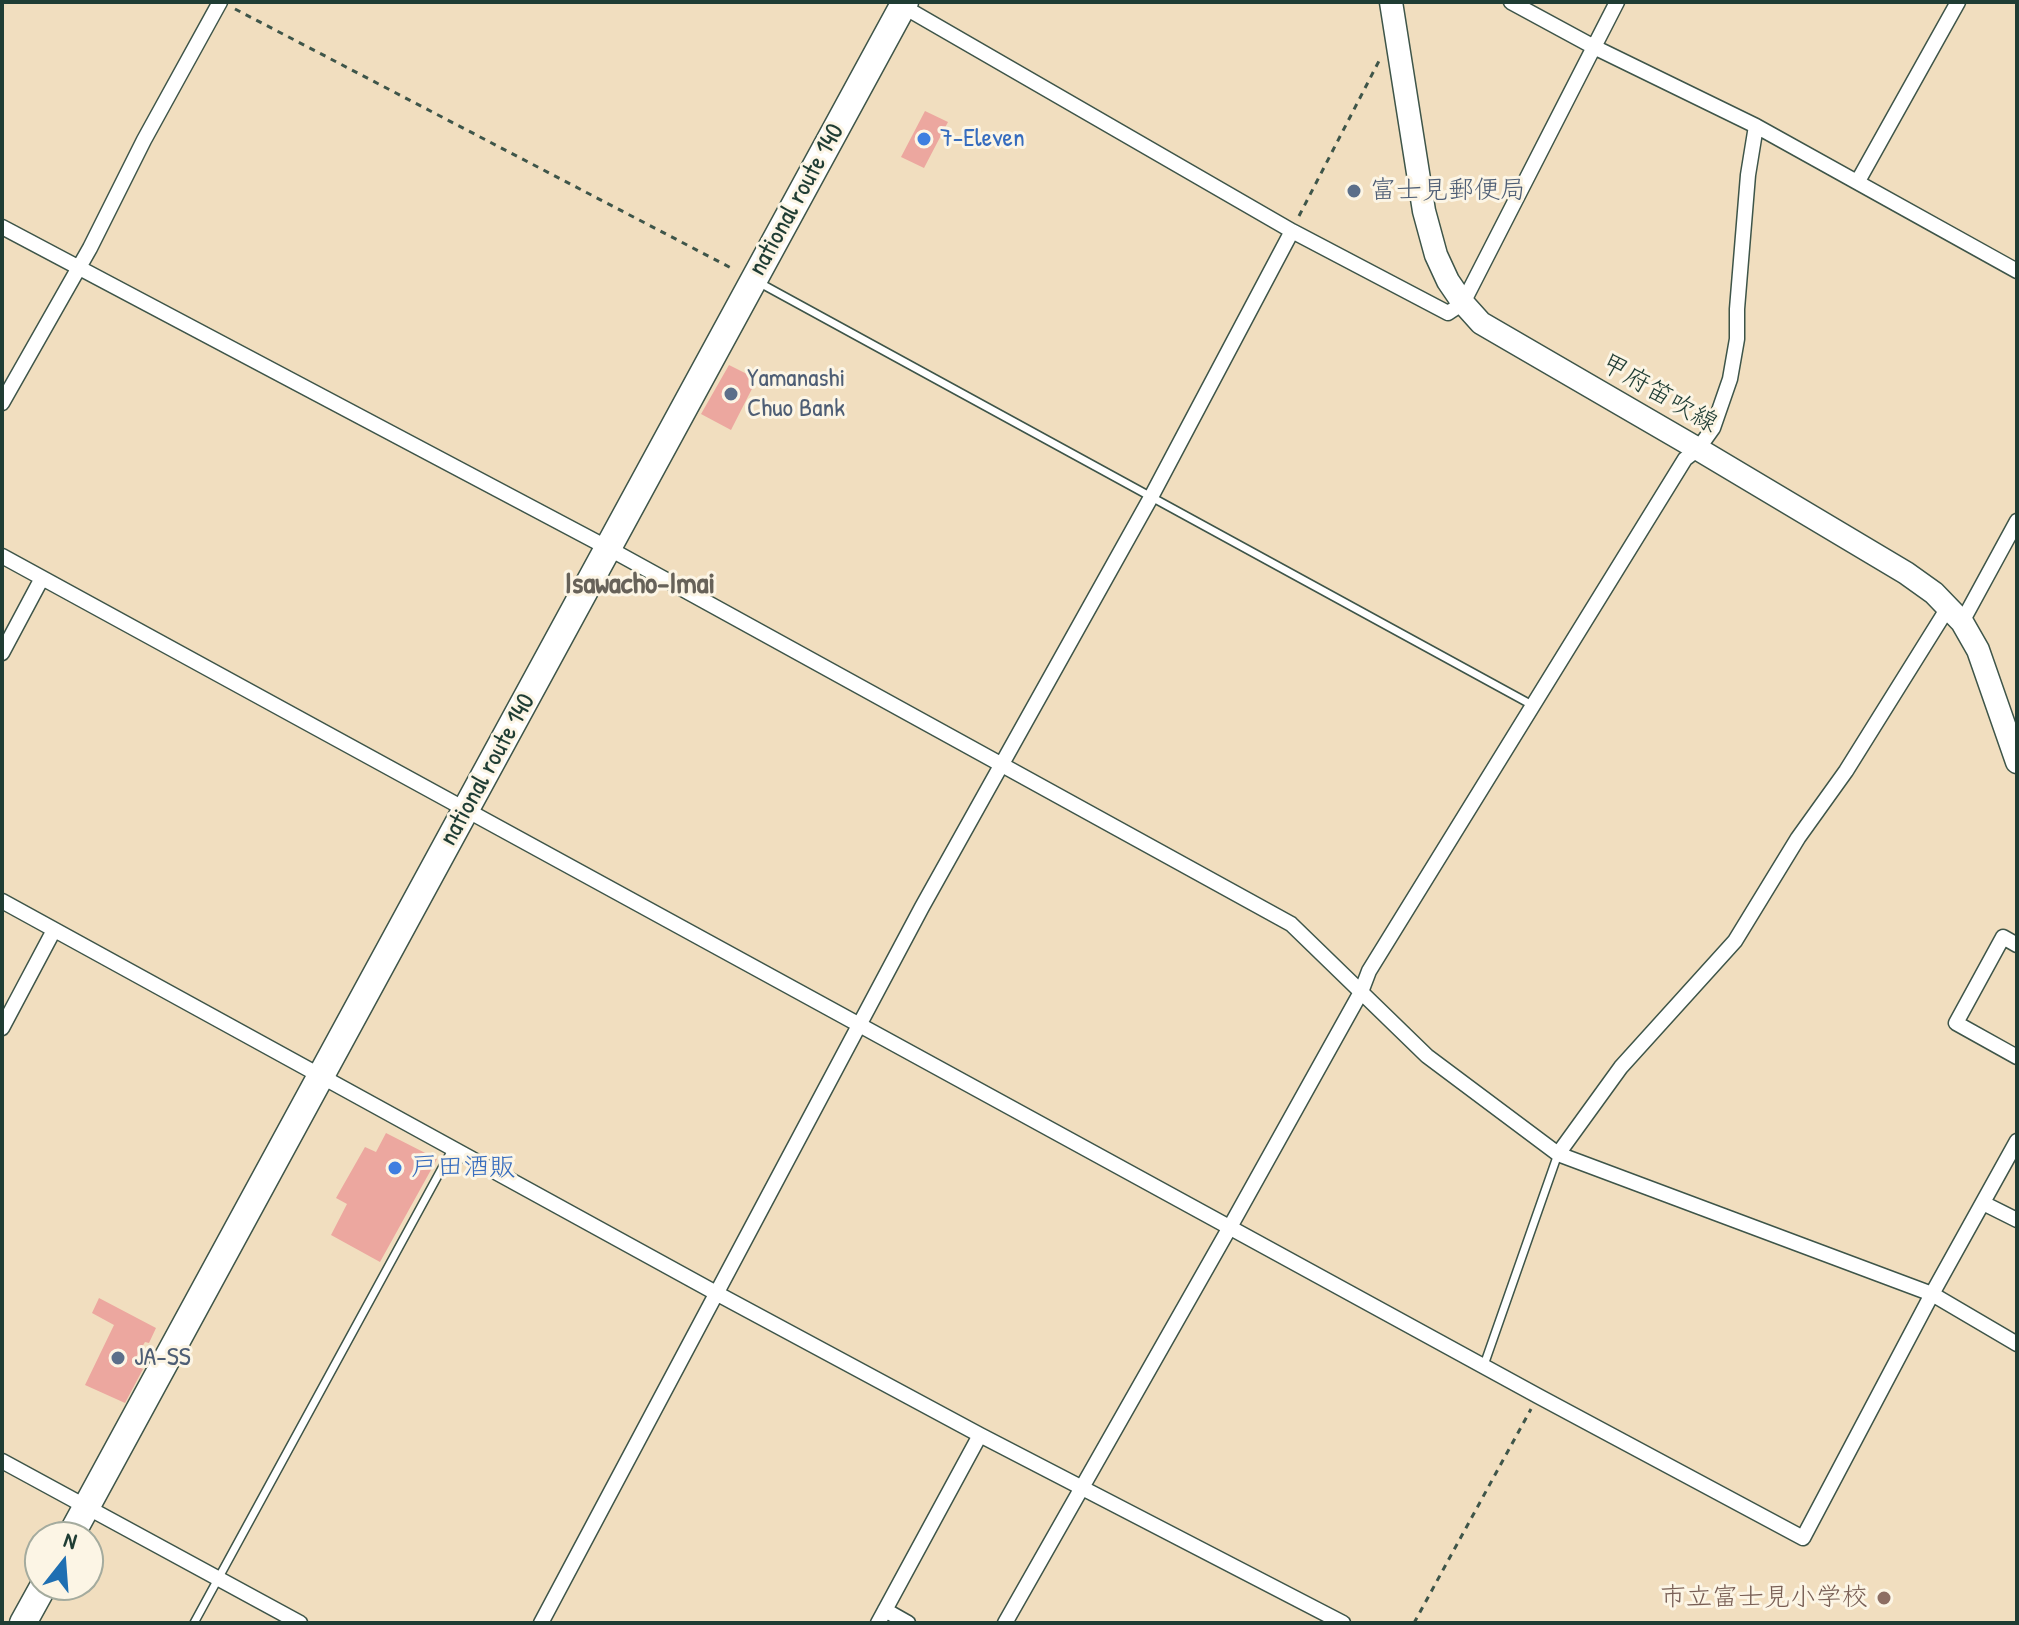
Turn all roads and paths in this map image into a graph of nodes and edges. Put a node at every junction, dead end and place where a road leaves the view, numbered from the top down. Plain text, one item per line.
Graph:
1 (220, 2) edge
2 (1391, 2) edge
3 (1511, 2) edge
4 (1617, 2) edge
5 (1958, 2) edge
6 (901, 3) edge
7 (235, 9) dead end
8 (1396, 27) junction
9 (1594, 47) junction
10 (1756, 126) junction
11 (1858, 181) junction
12 (2, 227) edge
13 (1292, 231) junction
14 (78, 265) junction
15 (2017, 271) edge
16 (753, 280) junction
17 (1463, 303) junction
18 (2, 403) edge
19 (1698, 449) junction
20 (1150, 499) junction
21 (2017, 521) edge
22 (608, 548) junction
23 (2, 556) edge
24 (42, 578) junction
25 (1956, 614) junction
26 (2, 653) edge
27 (1532, 705) junction
28 (2017, 762) edge
29 (1003, 764) junction
30 (466, 811) junction
31 (2, 901) edge
32 (54, 930) junction
33 (2017, 945) edge
34 (1361, 992) junction
35 (861, 1026) junction
36 (2, 1028) edge
37 (2017, 1057) edge
38 (321, 1075) junction
39 (2017, 1141) edge
40 (453, 1148) junction
41 (1558, 1154) junction
42 (1983, 1203) junction
43 (2017, 1220) edge
44 (1230, 1227) junction
45 (716, 1293) junction
46 (1932, 1294) junction
47 (2017, 1344) edge
48 (1484, 1365) junction
49 (1538, 1396) junction
50 (980, 1435) junction
51 (2, 1461) edge
52 (1082, 1487) junction
53 (85, 1508) junction
54 (78, 1521) edge
55 (218, 1580) junction
56 (35, 1601) edge
57 (882, 1617) edge
58 (23, 1623) edge
59 (194, 1623) edge
60 (300, 1623) edge
61 (541, 1623) edge
62 (908, 1623) edge
63 (1005, 1623) edge
64 (1343, 1623) edge
65 (1414, 1623) edge

1 - 14 street
2 - 8 main road, 甲府笛吹線
3 - 9 street
4 - 9 street
5 - 11 street
6 - 13 street
6 - 16 highway, national route 140
7 - 16 path
8 - 13 path
8 - 17 main road, 甲府笛吹線
9 - 10 street
9 - 17 street
10 - 11 street
10 - 19 street
11 - 15 street
12 - 14 street
13 - 17 street
13 - 20 street
14 - 18 street
14 - 22 street
16 - 20 lane
16 - 22 highway, national route 140
17 - 19 main road, 甲府笛吹線
19 - 25 main road, 甲府笛吹線
19 - 27 street
20 - 27 lane
20 - 29 street
21 - 25 street
22 - 29 street
22 - 30 highway, national route 140
23 - 24 street
24 - 26 street
24 - 30 street
25 - 28 main road, 甲府笛吹線
25 - 41 street
27 - 34 street
29 - 34 street
29 - 35 street
30 - 35 street
30 - 38 highway, national route 140
31 - 32 street
32 - 36 street
32 - 38 street
33 - 37 street
34 - 41 street
34 - 44 street
35 - 44 street
35 - 45 street
38 - 40 street
38 - 53 highway, national route 140
39 - 42 street
40 - 45 street
40 - 55 lane
41 - 46 street
41 - 48 lane
42 - 43 street
42 - 46 street
44 - 48 street
44 - 52 street
45 - 50 street
45 - 61 street
46 - 47 street
46 - 49 street
48 - 49 street
49 - 65 path
50 - 52 street
50 - 57 street
51 - 53 street
52 - 63 street
52 - 64 street
53 - 54 highway, national route 140
53 - 55 street
55 - 59 lane
55 - 60 street
56 - 58 highway
57 - 62 street

